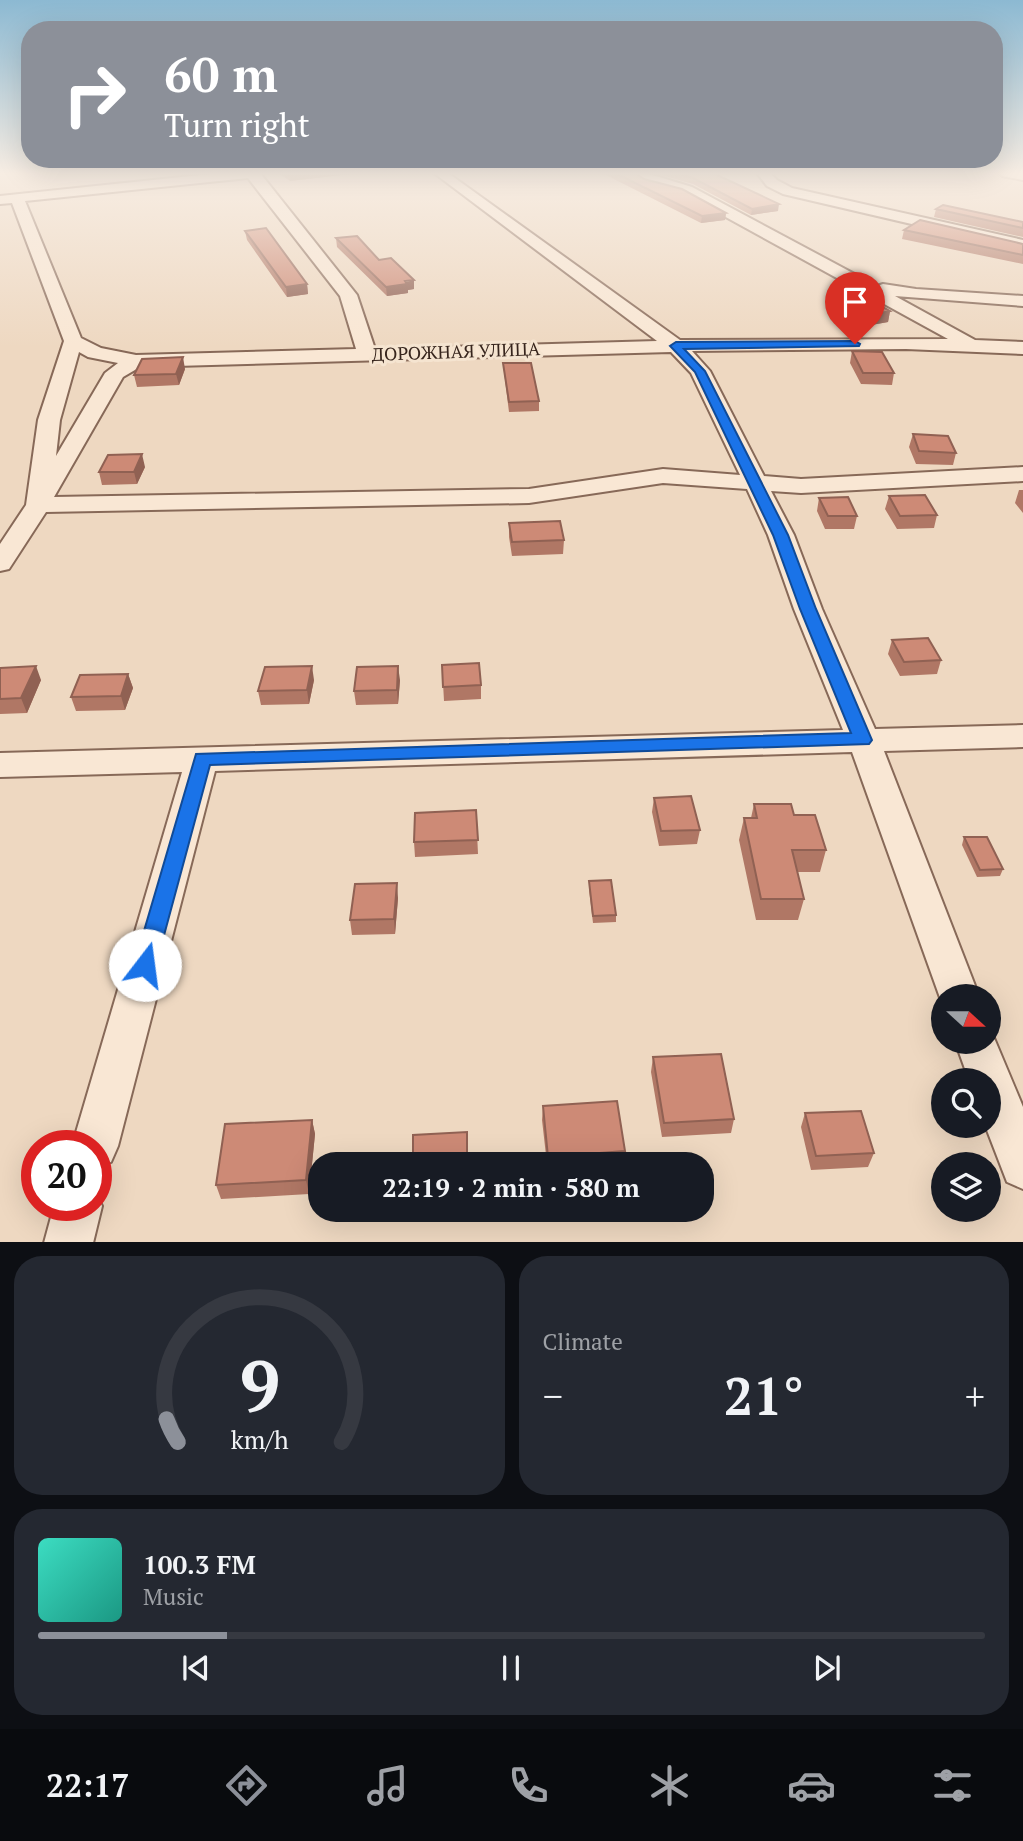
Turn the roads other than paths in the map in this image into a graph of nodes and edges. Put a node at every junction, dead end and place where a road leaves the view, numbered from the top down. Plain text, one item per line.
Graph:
1 (23, 231) edge
2 (298, 231) edge
3 (519, 231) edge
4 (762, 231) edge
5 (962, 231) edge
6 (1023, 245) edge
7 (849, 278) junction
8 (1023, 301) edge
9 (73, 341) junction
10 (973, 344) junction
11 (676, 346) junction
12 (1023, 348) edge
13 (367, 354) junction
14 (136, 361) junction
15 (1023, 474) edge
16 (754, 483) junction
17 (38, 505) junction
18 (0, 563) edge
19 (1023, 736) edge
20 (863, 740) junction
21 (202, 759) junction
22 (0, 765) edge
23 (954, 984) edge
24 (981, 1054) edge
25 (99, 1130) edge
26 (1023, 1166) edge
27 (74, 1221) edge
28 (68, 1242) edge

1 - 9 street
2 - 13 street
3 - 11 street
4 - 7 street
5 - 6 street
7 - 8 street
7 - 10 street
9 - 14 street, ДОРОЖНАЯ УЛИЦА
9 - 17 street
10 - 11 street, ДОРОЖНАЯ УЛИЦА
10 - 12 street, ДОРОЖНАЯ УЛИЦА
11 - 13 street, ДОРОЖНАЯ УЛИЦА
11 - 16 street
13 - 14 street, ДОРОЖНАЯ УЛИЦА
14 - 17 street
15 - 16 street
16 - 17 street
16 - 20 street
17 - 18 street
19 - 20 street
20 - 21 street
20 - 23 street
21 - 22 street
21 - 25 street
24 - 26 street
27 - 28 street

